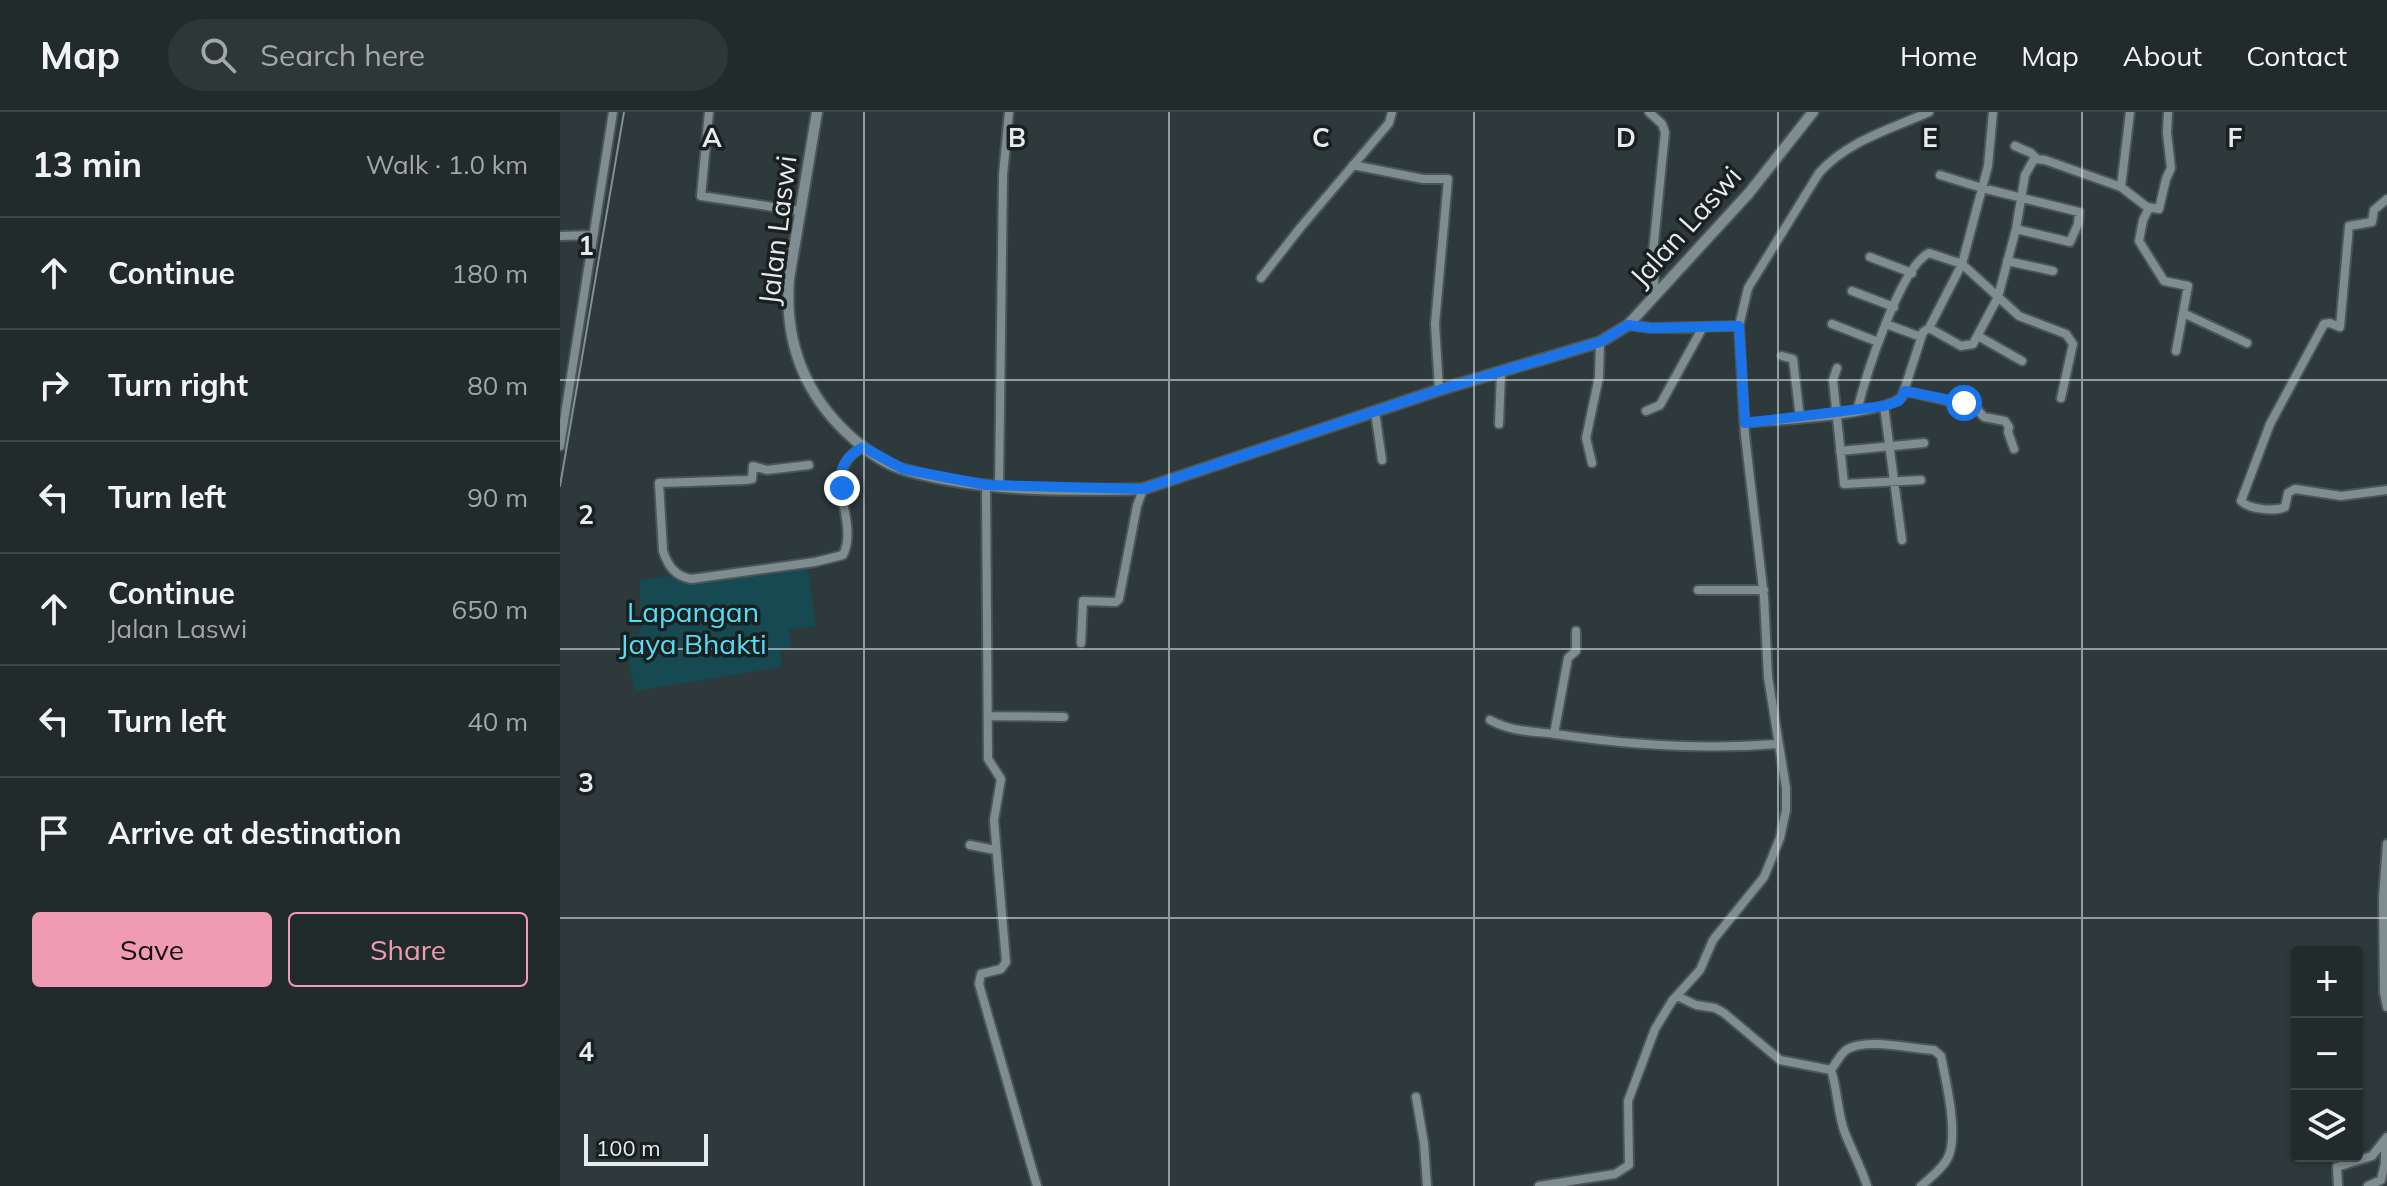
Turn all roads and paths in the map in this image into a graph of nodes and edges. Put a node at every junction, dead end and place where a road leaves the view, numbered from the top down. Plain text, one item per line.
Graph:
1 (613, 112) edge
2 (709, 112) edge
3 (817, 112) edge
4 (1009, 112) edge
5 (1392, 112) edge
6 (1649, 112) edge
7 (1813, 112) edge
8 (1929, 112) edge
9 (1993, 112) edge
10 (2130, 112) edge
11 (2168, 112) edge
12 (2015, 146) dead end
13 (2037, 159) junction
14 (1353, 165) junction
15 (1940, 175) dead end
16 (2121, 187) junction
17 (1982, 188) junction
18 (2021, 198) junction
19 (2387, 199) edge
20 (2146, 206) junction
21 (800, 211) junction
22 (2016, 229) junction
23 (592, 235) junction
24 (560, 236) edge
25 (1870, 257) dead end
26 (2007, 261) junction
27 (1962, 264) junction
28 (2053, 271) dead end
29 (1912, 273) junction
30 (1261, 278) dead end
31 (1852, 291) dead end
32 (1655, 296) junction
33 (1998, 297) junction
34 (1894, 307) junction
35 (2183, 313) junction
36 (1832, 324) dead end
37 (1886, 324) junction
38 (1628, 325) junction
39 (1739, 326) junction
40 (1703, 327) junction
41 (1929, 328) junction
42 (1978, 336) junction
43 (1921, 337) junction
44 (1600, 342) junction
45 (1878, 342) junction
46 (2247, 343) dead end
47 (2176, 351) dead end
48 (1782, 356) dead end
49 (2022, 361) dead end
50 (1837, 368) dead end
51 (1501, 373) junction
52 (1439, 390) junction
53 (1905, 391) junction
54 (2061, 398) dead end
55 (1884, 406) junction
56 (1646, 411) dead end
57 (1857, 411) junction
58 (1375, 412) junction
59 (1836, 413) junction
60 (1800, 418) junction
61 (1745, 423) junction
62 (1499, 424) dead end
63 (1924, 443) dead end
64 (1889, 445) junction
65 (560, 446) edge
66 (863, 447) junction
67 (2014, 449) dead end
68 (1840, 451) junction
69 (1382, 460) dead end
70 (1592, 463) dead end
71 (809, 465) dead end
72 (1921, 480) dead end
73 (1894, 483) junction
74 (986, 485) junction
75 (999, 487) junction
76 (1143, 489) junction
77 (2387, 490) edge
78 (1902, 540) dead end
79 (1698, 590) dead end
80 (1764, 590) junction
81 (1576, 631) dead end
82 (1081, 643) dead end
83 (988, 716) junction
84 (1064, 717) dead end
85 (1490, 720) dead end
86 (1554, 734) junction
87 (1777, 744) junction
88 (2387, 844) edge
89 (970, 845) dead end
90 (995, 850) junction
91 (1677, 996) junction
92 (2387, 1007) edge
93 (1831, 1070) junction
94 (1416, 1097) dead end
95 (2386, 1139) edge
96 (1037, 1186) edge
97 (1427, 1186) edge
98 (1539, 1186) edge
99 (1867, 1186) edge
100 (1921, 1186) edge
101 (2338, 1186) edge
102 (2368, 1186) edge

1 - 23 street
2 - 21 street
3 - 21 street, Jalan Laswi
4 - 75 street
5 - 14 street
6 - 32 street
7 - 32 street, Jalan Laswi
8 - 39 street
9 - 17 street
10 - 16 street
11 - 20 street
12 - 13 street
13 - 16 street
13 - 18 street
14 - 30 street
14 - 52 street
15 - 17 street
16 - 20 street
17 - 18 street
17 - 27 street
18 - 22 street
18 - 22 street
19 - 77 street
20 - 35 street
21 - 66 street, Jalan Laswi
22 - 26 street
23 - 24 street
23 - 65 street
25 - 29 street
26 - 28 street
26 - 33 street
27 - 29 street
27 - 33 street
27 - 41 street
29 - 34 street
31 - 34 street
32 - 38 street, Jalan Laswi
33 - 42 street
33 - 54 street
34 - 37 street
35 - 46 street
35 - 47 street
36 - 45 street
37 - 43 street
37 - 45 street
38 - 40 street
38 - 44 street, Jalan Laswi
39 - 40 street
39 - 61 street
40 - 56 street
41 - 42 street
41 - 43 street
42 - 49 street
43 - 53 street
44 - 51 street, Jalan Laswi
44 - 70 street
45 - 57 street
48 - 60 street
50 - 59 street
51 - 52 street, Jalan Laswi
51 - 62 street
52 - 58 street, Jalan Laswi
53 - 55 street
53 - 67 street
55 - 57 street
55 - 64 street
57 - 59 street
58 - 69 street
58 - 76 street, Jalan Laswi
59 - 60 street
59 - 68 street
60 - 61 street
61 - 80 street
63 - 64 street
64 - 68 street
64 - 73 street
66 - 71 street
66 - 74 street, Jalan Laswi
68 - 73 street
72 - 73 street
73 - 78 street
74 - 75 street, Jalan Laswi
74 - 83 street
75 - 76 street, Jalan Laswi
76 - 82 street
79 - 80 street
80 - 87 street
81 - 86 street
83 - 84 street
83 - 90 street
85 - 86 street
86 - 87 street
87 - 91 street
88 - 92 street
89 - 90 street
90 - 96 street
91 - 93 street
91 - 98 street
93 - 99 street
93 - 100 street
94 - 97 street
95 - 101 street
95 - 102 street

